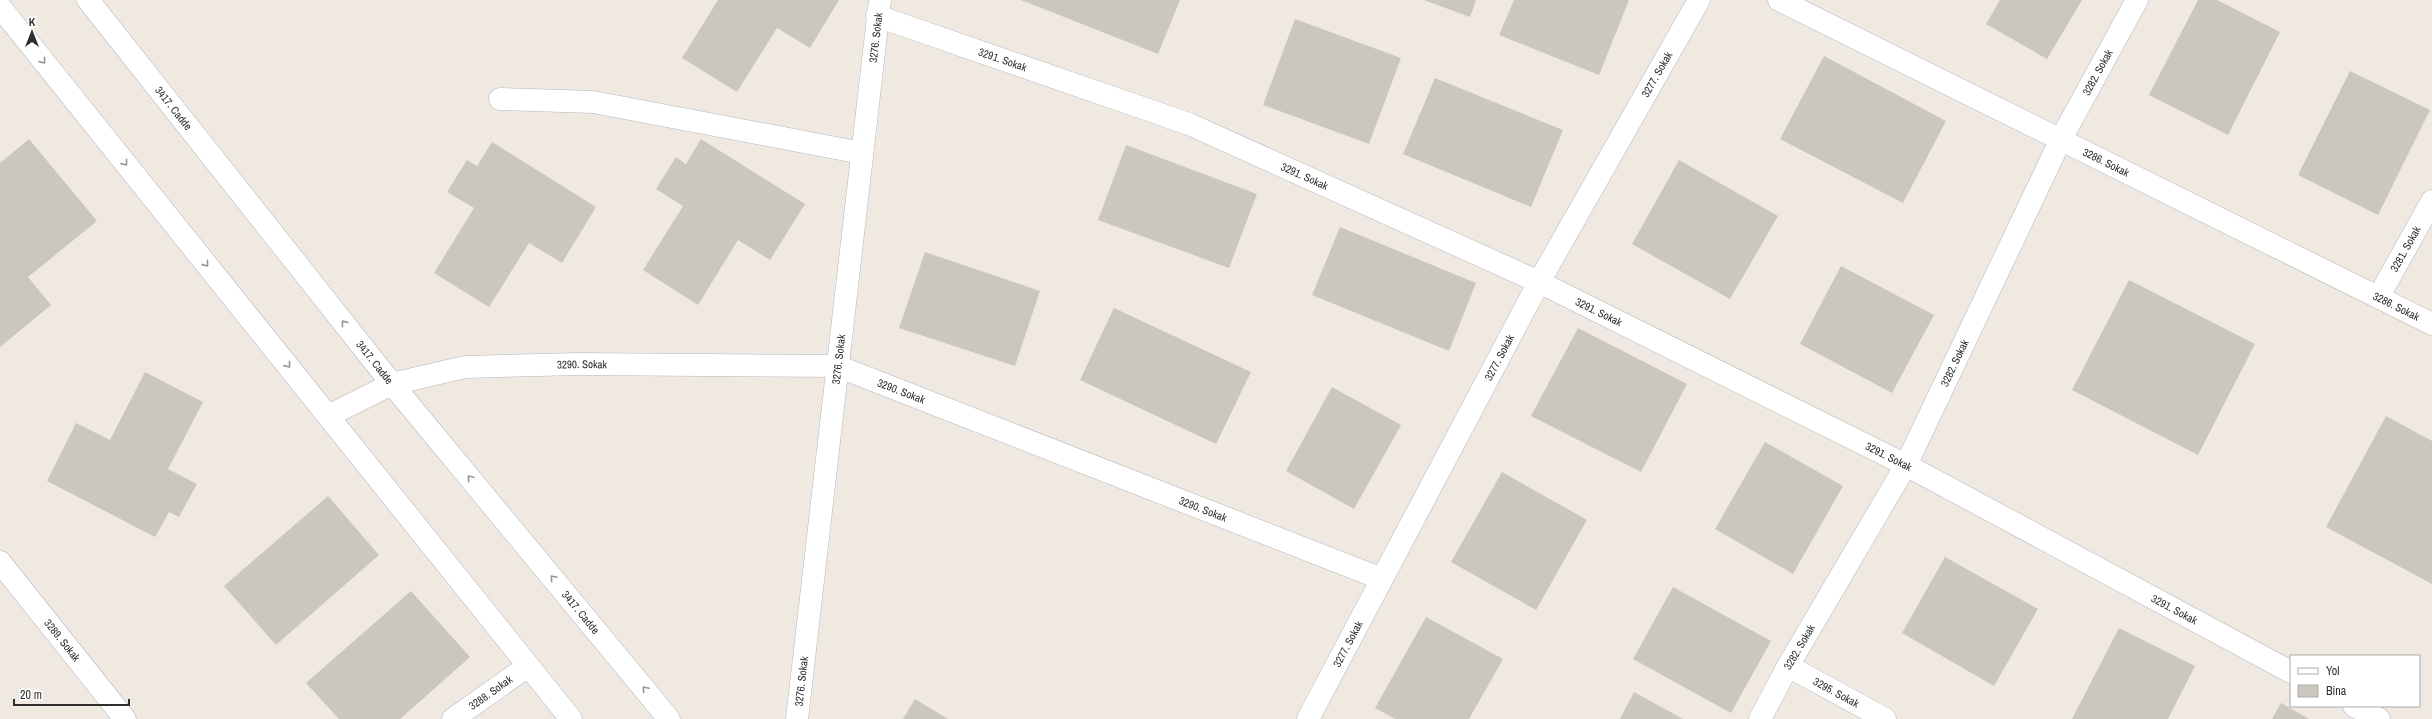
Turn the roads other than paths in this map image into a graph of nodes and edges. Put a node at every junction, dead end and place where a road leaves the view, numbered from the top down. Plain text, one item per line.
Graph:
1 (88, 0) edge
2 (1699, 0) edge
3 (1780, 0) edge
4 (2136, 0) edge
5 (879, 8) edge
6 (0, 9) edge
7 (500, 99) dead end
8 (2061, 139) junction
9 (862, 153) junction
10 (2432, 201) edge
11 (1539, 282) junction
12 (2379, 296) junction
13 (2432, 324) edge
14 (837, 366) junction
15 (392, 384) junction
16 (328, 416) junction
17 (1906, 465) junction
18 (0, 562) edge
19 (1382, 579) junction
20 (528, 666) junction
21 (1788, 666) junction
22 (2290, 671) edge
23 (2356, 707) edge
24 (125, 719) edge
25 (453, 719) edge
26 (571, 719) edge
27 (669, 719) edge
28 (797, 719) edge
29 (1308, 719) edge
30 (1760, 719) edge
31 (1885, 719) edge
32 (2379, 719) edge

15 -> 1 street, 3417. Cadde
2 - 11 street, 3277. Sokak
3 - 8 street, 3286. Sokak
4 - 8 street, 3282. Sokak
5 - 9 street, 3276. Sokak
5 - 11 street, 3291. Sokak
6 -> 16 street
7 - 9 street
8 - 12 street, 3286. Sokak
8 - 17 street, 3282. Sokak
9 - 14 street, 3276. Sokak
10 - 12 street, 3281. Sokak
11 - 17 street, 3291. Sokak
11 - 19 street, 3277. Sokak
12 - 13 street, 3286. Sokak
14 - 15 street, 3290. Sokak
14 - 19 street, 3290. Sokak
14 - 28 street, 3276. Sokak
15 - 16 street, 3290. Sokak
27 -> 15 street, 3417. Cadde
16 - 20 street
17 - 21 street, 3282. Sokak
17 - 22 street, 3291. Sokak
18 - 24 street, 3289. Sokak
19 - 29 street, 3277. Sokak
20 - 25 street, 3288. Sokak
20 - 26 street
21 - 30 street, 3282. Sokak
21 - 31 street, 3295. Sokak
23 - 32 street

